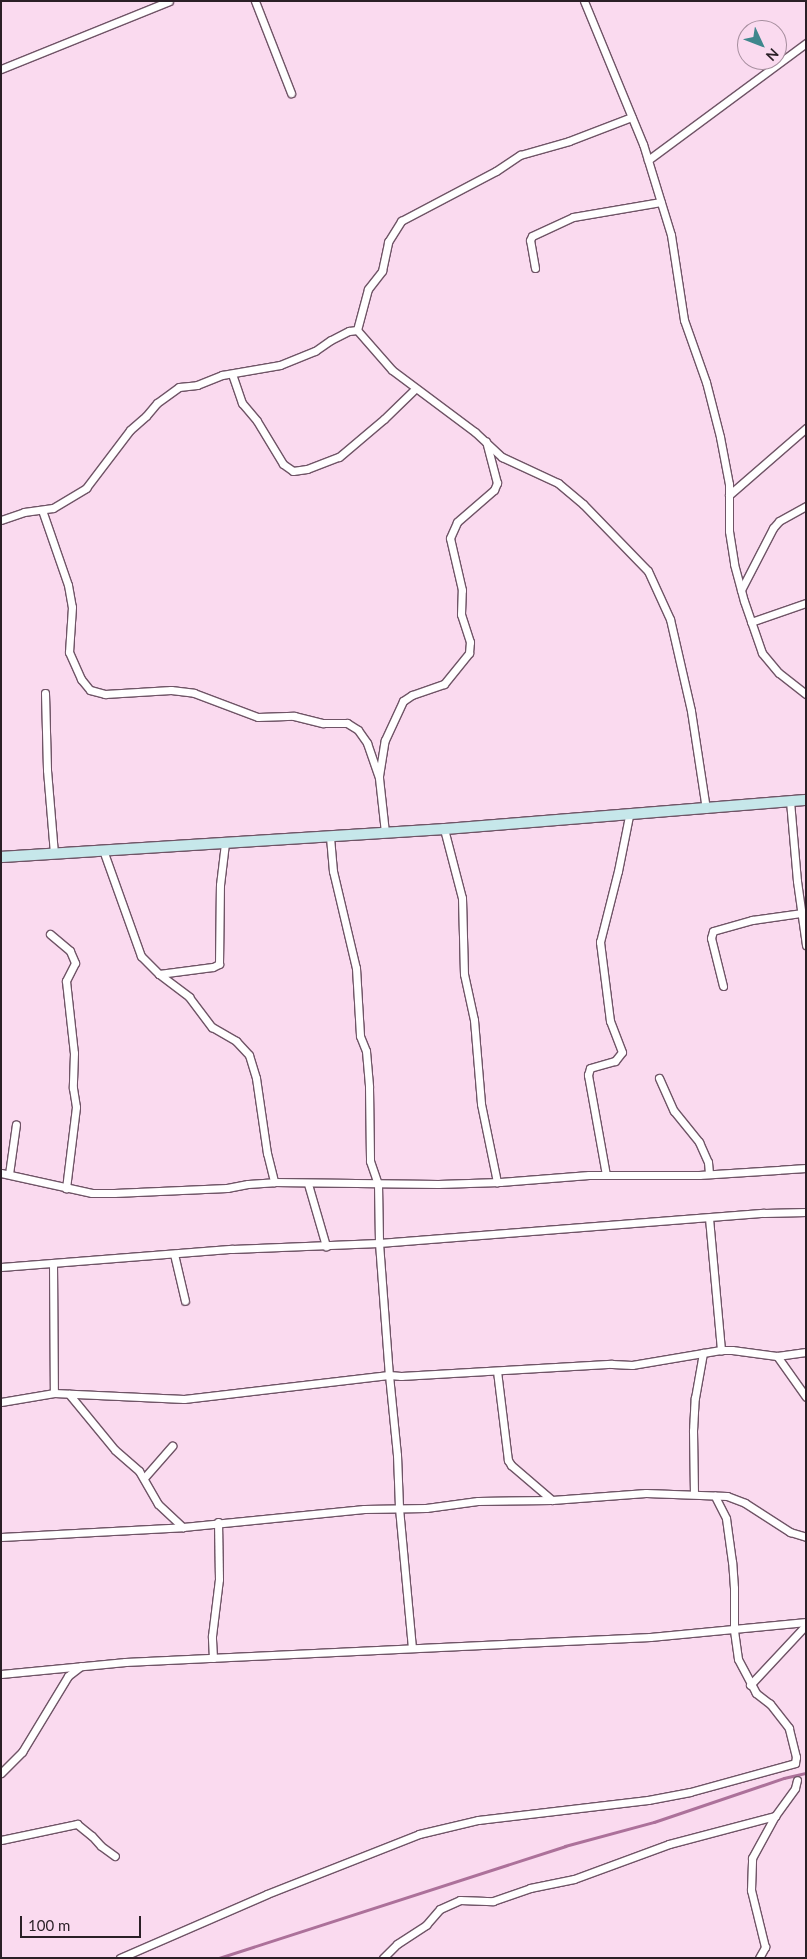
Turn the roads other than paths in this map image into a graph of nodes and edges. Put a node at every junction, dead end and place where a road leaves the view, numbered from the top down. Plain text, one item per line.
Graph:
1 (169, 1) edge
2 (255, 1) edge
3 (584, 1) edge
4 (806, 43) edge
5 (1, 69) edge
6 (291, 93) dead end
7 (632, 117) junction
8 (648, 160) junction
9 (661, 202) junction
10 (535, 268) dead end
11 (357, 330) junction
12 (232, 374) junction
13 (415, 389) junction
14 (806, 428) edge
15 (486, 441) junction
16 (729, 495) junction
17 (806, 506) edge
18 (42, 510) junction
19 (1, 520) edge
20 (741, 590) junction
21 (806, 603) edge
22 (751, 622) junction
23 (45, 693) dead end
24 (806, 694) edge
25 (379, 778) junction
26 (806, 800) edge
27 (790, 801) junction
28 (706, 809) junction
29 (629, 816) junction
30 (444, 829) junction
31 (385, 832) junction
32 (330, 837) junction
33 (225, 843) junction
34 (103, 850) junction
35 (54, 853) junction
36 (1, 856) edge
37 (801, 913) junction
38 (50, 934) dead end
39 (806, 945) edge
40 (159, 974) junction
41 (723, 986) dead end
42 (659, 1078) dead end
43 (16, 1124) dead end
44 (806, 1168) edge
45 (5, 1173) edge
46 (709, 1174) junction
47 (606, 1175) junction
48 (274, 1182) junction
49 (497, 1182) junction
50 (308, 1184) junction
51 (378, 1184) junction
52 (66, 1188) junction
53 (806, 1212) edge
54 (709, 1218) junction
55 (378, 1244) junction
56 (326, 1246) junction
57 (174, 1254) junction
58 (53, 1263) junction
59 (1, 1267) edge
60 (185, 1301) dead end
61 (720, 1350) junction
62 (806, 1352) edge
63 (703, 1353) junction
64 (777, 1356) junction
65 (497, 1371) junction
66 (389, 1375) junction
67 (54, 1394) junction
68 (69, 1394) junction
69 (806, 1397) edge
70 (1, 1402) edge
71 (172, 1446) dead end
72 (144, 1478) junction
73 (694, 1494) junction
74 (715, 1496) junction
75 (552, 1500) junction
76 (399, 1508) junction
77 (218, 1522) junction
78 (183, 1527) junction
79 (1, 1537) edge
80 (806, 1537) edge
81 (806, 1624) edge
82 (734, 1629) junction
83 (412, 1647) junction
84 (213, 1658) junction
85 (81, 1666) junction
86 (1, 1674) edge
87 (750, 1685) junction
88 (1, 1773) edge
89 (797, 1780) dead end
90 (775, 1816) junction
91 (1, 1840) edge
92 (115, 1856) dead end
93 (120, 1958) edge
94 (383, 1958) edge
95 (759, 1958) edge

1 - 5 street
2 - 6 street
3 - 7 street
4 - 8 street
7 - 8 street
7 - 11 street
8 - 9 street
9 - 10 street
9 - 16 street
11 - 12 street
11 - 13 street
12 - 13 street
12 - 18 street
13 - 15 street
14 - 16 street
15 - 25 street
15 - 28 street
16 - 20 street
17 - 20 street
18 - 19 street
18 - 25 street
20 - 22 street
21 - 22 street
22 - 24 street
23 - 35 street
25 - 31 street
26 - 27 street
27 - 28 street
27 - 37 street
28 - 29 street
29 - 30 street
29 - 47 street
30 - 31 street
30 - 49 street
31 - 32 street
32 - 33 street
32 - 51 street
33 - 34 street
33 - 40 street
34 - 35 street
34 - 40 street
35 - 36 street
37 - 39 street
37 - 41 street
38 - 52 street
40 - 48 street
42 - 46 street
43 - 45 street
44 - 46 street
45 - 52 street
46 - 47 street
47 - 49 street
48 - 50 street
48 - 52 street
49 - 51 street
50 - 51 street
50 - 56 street
51 - 55 street
53 - 54 street
54 - 55 street
54 - 61 street
55 - 56 street
55 - 66 street
56 - 57 street
57 - 58 street
57 - 60 street
58 - 59 street
58 - 67 street
61 - 63 street
61 - 64 street
62 - 64 street
63 - 65 street
63 - 73 street
64 - 69 street
65 - 66 street
65 - 75 street
66 - 68 street
66 - 76 street
67 - 68 street
67 - 70 street
68 - 72 street
71 - 72 street
72 - 78 street
73 - 74 street
73 - 75 street
74 - 80 street
74 - 82 street
75 - 76 street
76 - 77 street
76 - 83 street
77 - 78 street
77 - 84 street
78 - 79 street
81 - 82 street
81 - 87 street
82 - 83 street
82 - 87 street
83 - 84 street
84 - 85 street
85 - 86 street
85 - 88 street
87 - 93 street
89 - 90 street
90 - 94 street
90 - 95 street
91 - 92 street

